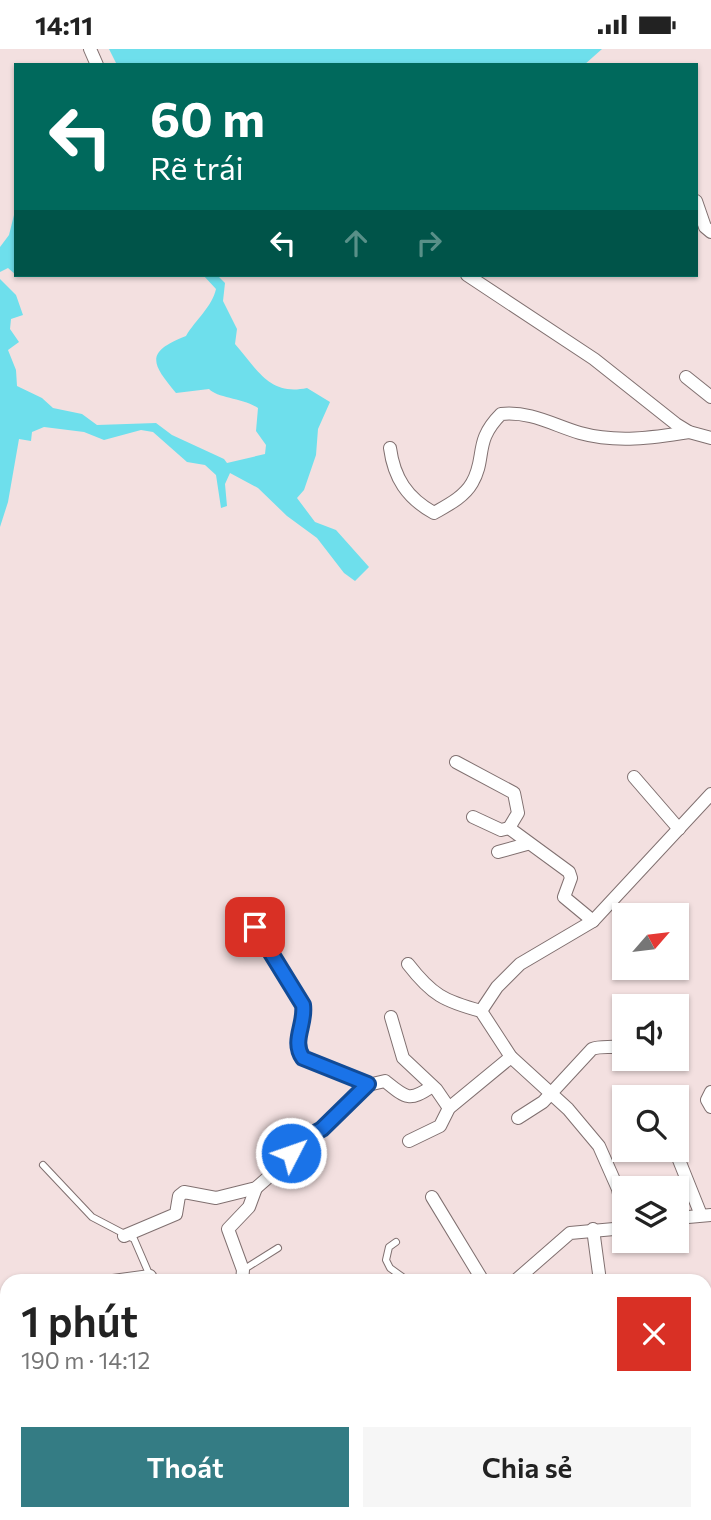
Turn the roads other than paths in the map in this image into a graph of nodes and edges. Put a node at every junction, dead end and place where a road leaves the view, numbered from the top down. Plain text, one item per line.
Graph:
1 (698, 207) edge
2 (711, 232) edge
3 (470, 277) edge
4 (686, 377) dead end
5 (711, 397) edge
6 (689, 432) junction
7 (711, 438) edge
8 (390, 447) dead end
9 (457, 762) dead end
10 (634, 777) dead end
11 (711, 794) edge
12 (473, 817) dead end
13 (509, 828) junction
14 (679, 829) junction
15 (527, 844) junction
16 (498, 852) dead end
17 (593, 921) junction
18 (255, 927) dead end
19 (408, 964) dead end
20 (481, 1011) junction
21 (391, 1017) dead end
22 (612, 1049) edge
23 (511, 1057) junction
24 (368, 1084) junction
25 (432, 1087) junction
26 (711, 1092) edge
27 (552, 1093) junction
28 (711, 1107) edge
29 (449, 1108) junction
30 (518, 1118) dead end
31 (409, 1141) dead end
32 (681, 1162) edge
33 (43, 1165) dead end
34 (612, 1176) edge
35 (256, 1188) junction
36 (432, 1197) dead end
37 (706, 1215) edge
38 (612, 1227) edge
39 (593, 1229) junction
40 (124, 1236) junction
41 (396, 1242) dead end
42 (278, 1248) dead end
43 (149, 1274) edge
44 (243, 1274) edge
45 (244, 1274) edge
46 (398, 1274) edge
47 (479, 1274) edge
48 (523, 1274) edge
49 (599, 1274) edge

1 - 2 street
3 - 6 street
4 - 5 street
6 - 7 street
6 - 8 street
9 - 13 street
10 - 14 street
11 - 14 street
12 - 13 street
13 - 15 street
14 - 17 street
15 - 16 street
15 - 17 street
17 - 20 street
18 - 24 street
19 - 20 street
20 - 23 street
21 - 25 street
22 - 27 street
23 - 27 street
23 - 29 street
24 - 25 street
24 - 35 street
25 - 29 street
26 - 28 street
27 - 30 street
27 - 34 street
29 - 31 street
32 - 37 street
33 - 40 lane
35 - 40 street
35 - 44 street
36 - 47 street
38 - 39 street
39 - 48 street
39 - 49 street
40 - 43 lane
41 - 46 lane
42 - 45 lane

